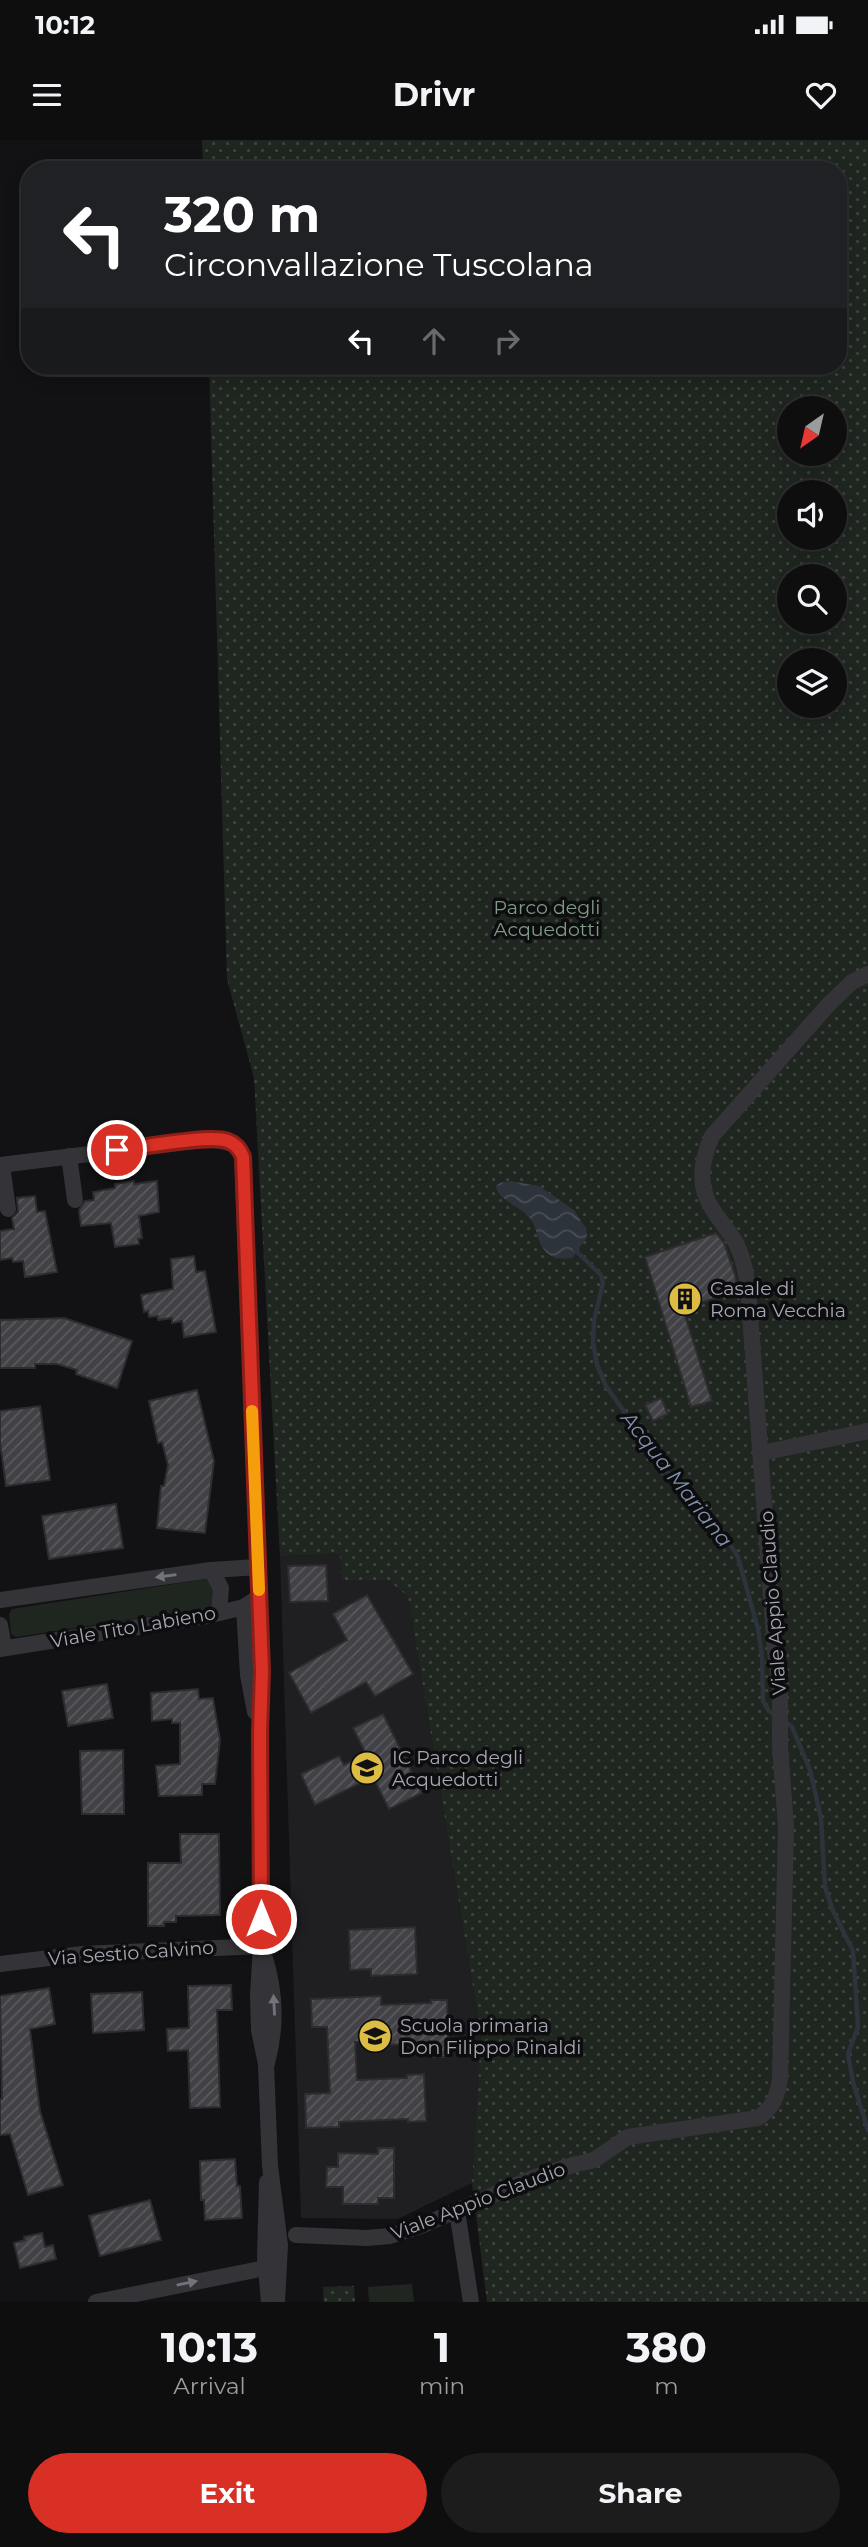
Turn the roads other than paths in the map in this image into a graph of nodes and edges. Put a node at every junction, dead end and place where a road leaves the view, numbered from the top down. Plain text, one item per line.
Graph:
1 (868, 974) edge
2 (69, 1156) junction
3 (1, 1165) edge
4 (75, 1200) dead end
5 (8, 1209) dead end
6 (868, 1431) edge
7 (761, 1453) junction
8 (258, 1567) junction
9 (211, 1570) junction
10 (259, 1597) junction
11 (0, 1600) edge
12 (244, 1607) junction
13 (219, 1613) junction
14 (0, 1625) edge
15 (2, 1649) edge
16 (260, 1732) junction
17 (261, 1946) junction
18 (0, 1964) edge
19 (457, 2211) junction
20 (296, 2235) dead end
21 (272, 2245) junction
22 (265, 2267) junction
23 (96, 2302) edge
24 (269, 2302) edge
25 (277, 2302) edge
26 (471, 2302) edge

1 - 7 street, Viale Appio Claudio
2 - 3 street
2 - 4 street
2 - 8 street
3 - 5 street
6 - 7 street
7 - 19 street, Viale Appio Claudio
8 - 9 street
8 - 10 street
9 -> 11 street
9 - 13 street
10 - 12 street, Viale Tito Labieno
10 - 16 street
12 - 13 street, Viale Tito Labieno
12 - 16 street
13 - 15 street, Viale Tito Labieno
14 - 15 street, Viale Tito Labieno
16 - 17 street
17 - 18 street, Via Sestio Calvino
17 - 21 street
19 - 20 street, Viale Appio Claudio
19 - 26 street
21 - 22 street
21 - 25 street
23 -> 22 street
22 - 24 street

